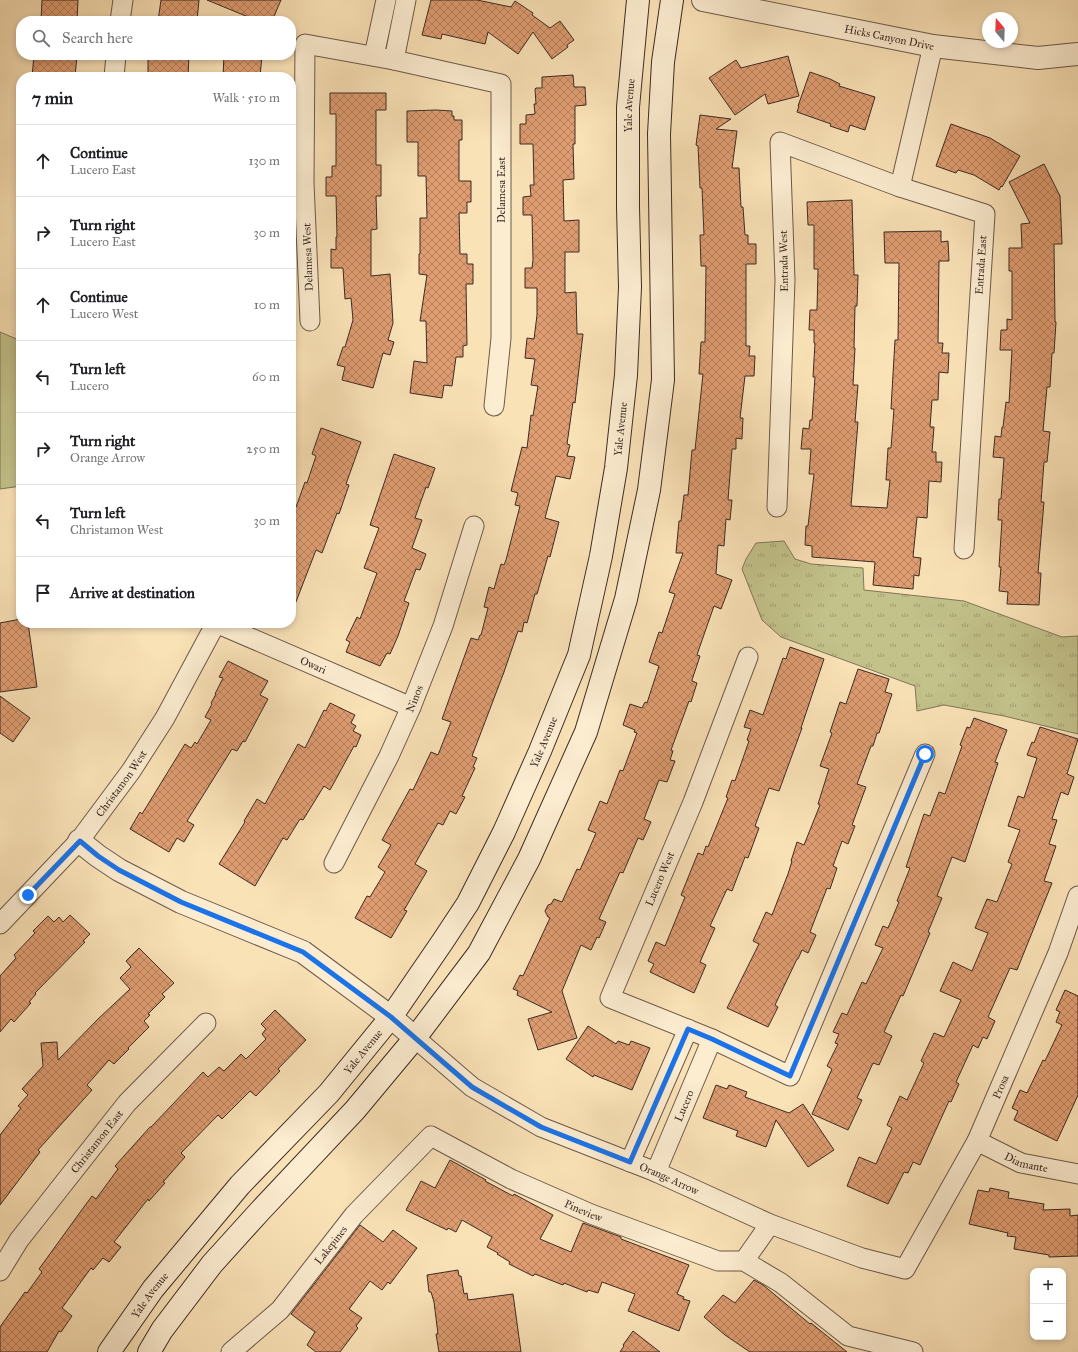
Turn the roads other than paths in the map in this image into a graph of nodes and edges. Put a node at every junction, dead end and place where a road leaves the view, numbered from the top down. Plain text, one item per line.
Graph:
1 (123, 0) edge
2 (386, 0) edge
3 (406, 0) edge
4 (638, 0) edge
5 (672, 0) edge
6 (703, 0) edge
7 (121, 16) edge
8 (933, 46) junction
9 (1078, 54) edge
10 (374, 56) junction
11 (116, 60) edge
12 (394, 60) junction
13 (114, 72) edge
14 (900, 187) junction
15 (310, 321) dead end
16 (494, 406) dead end
17 (777, 507) dead end
18 (474, 526) dead end
19 (964, 549) dead end
20 (213, 628) edge
21 (228, 628) edge
22 (748, 657) dead end
23 (411, 707) junction
24 (925, 754) dead end
25 (80, 841) junction
26 (334, 863) dead end
27 (1078, 896) edge
28 (0, 924) edge
29 (391, 1017) junction
30 (206, 1023) dead end
31 (688, 1029) junction
32 (414, 1038) junction
33 (712, 1039) junction
34 (430, 1136) joint
35 (977, 1141) junction
36 (630, 1162) junction
37 (656, 1172) junction
38 (1078, 1174) edge
39 (770, 1224) junction
40 (744, 1261) junction
41 (905, 1269) joint
42 (0, 1271) edge
43 (109, 1352) edge
44 (149, 1352) edge
45 (231, 1352) edge
46 (913, 1352) edge

1 - 7 street
2 - 10 street
3 - 12 street
4 - 29 main road, Yale Avenue
5 - 32 main road
6 - 8 main road, Hicks Canyon Drive
8 - 9 main road, Hicks Canyon Drive
8 - 14 street
10 - 12 street, Delamesa West
10 - 15 street, Delamesa West
11 - 13 street
12 - 16 street, Delamesa East
14 - 17 street, Entrada West
14 - 19 street, Entrada East
18 - 23 street, Ninos
20 - 25 street, Christamon West
21 - 23 street, Owari
22 - 31 street, Lucero West
23 - 26 street, Ninos
24 - 33 street, Lucero West
25 - 28 street, Christamon West
25 - 29 main road, Orange Arrow
27 - 35 street, Prosa
29 - 32 main road, Orange Arrow
29 - 43 main road, Yale Avenue
30 - 42 street, Christamon East
31 - 33 street, Lucero West
31 - 36 street
32 - 36 street, Orange Arrow
32 - 44 main road
33 - 37 street, Lucero
34 - 40 street, Pineview
34 - 45 street, Lakepines
35 - 38 street, Diamante
35 - 41 street, Prosa
36 - 37 street, Orange Arrow
37 - 39 street, Orange Arrow
39 - 40 street
39 - 41 street, Orange Arrow
40 - 46 street

